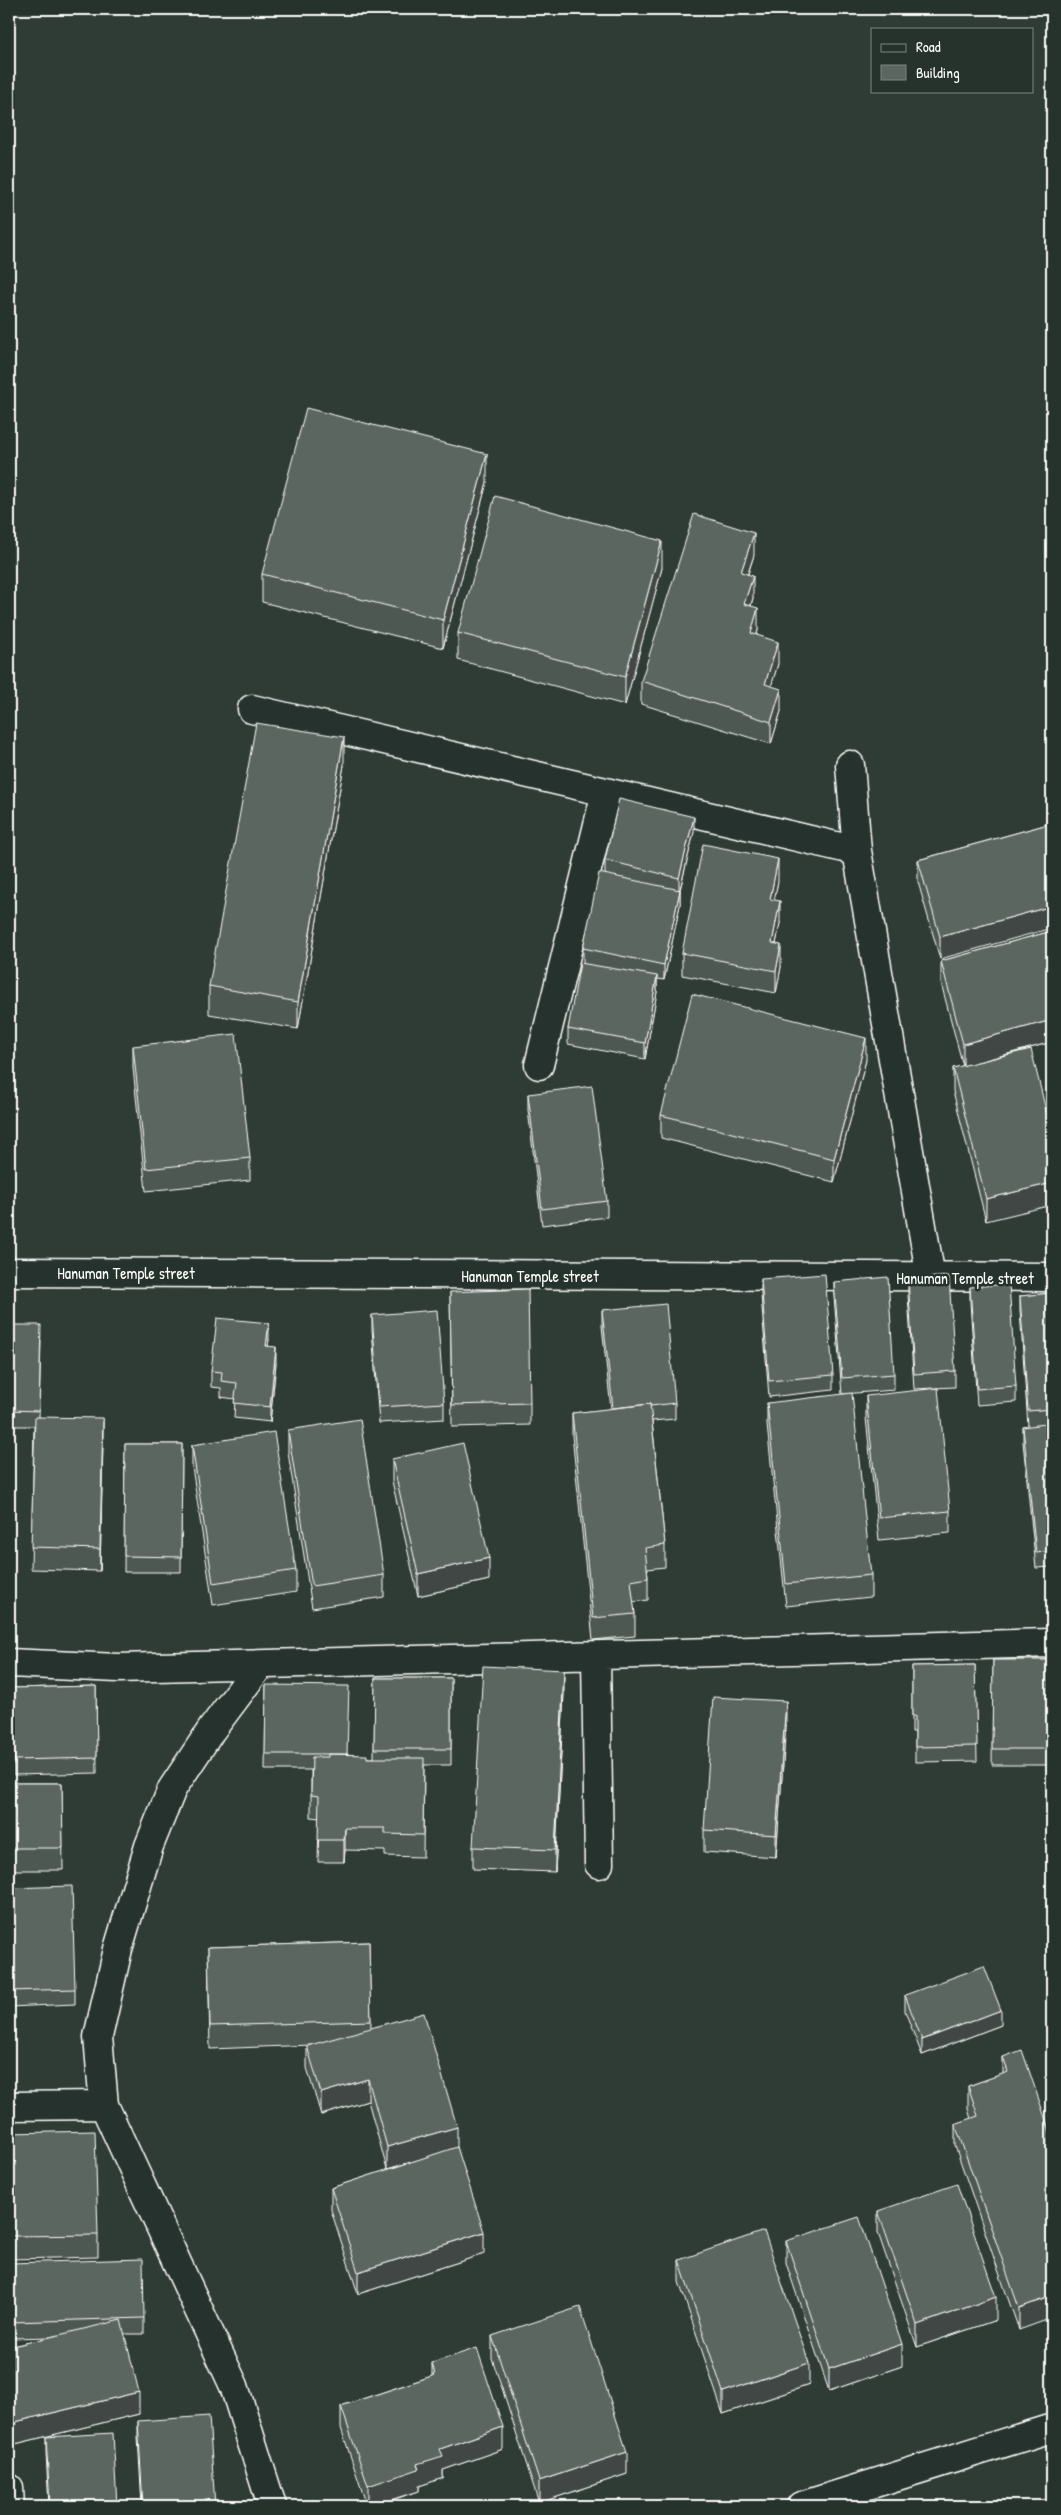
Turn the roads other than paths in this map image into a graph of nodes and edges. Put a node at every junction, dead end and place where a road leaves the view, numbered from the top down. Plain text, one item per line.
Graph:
1 (252, 709) dead end
2 (850, 766) dead end
3 (606, 792) junction
4 (857, 851) junction
5 (539, 1065) dead end
6 (9, 1272) edge
7 (1052, 1277) edge
8 (932, 1278) junction
9 (1052, 1643) edge
10 (596, 1656) junction
11 (9, 1663) edge
12 (260, 1665) junction
13 (599, 1864) dead end
14 (104, 2105) junction
15 (9, 2106) edge
16 (1052, 2428) edge
17 (9, 2488) edge
18 (10, 2506) edge
19 (272, 2506) edge
20 (801, 2506) edge

1 - 3 street
2 - 4 street
3 - 4 street
3 - 5 street
4 - 8 street
6 - 8 street, Hanuman Temple street
7 - 8 street, Hanuman Temple street
9 - 10 street
10 - 12 street
10 - 13 street
11 - 12 street
12 - 14 street
14 - 15 street
14 - 19 street
16 - 20 street
17 - 18 street

